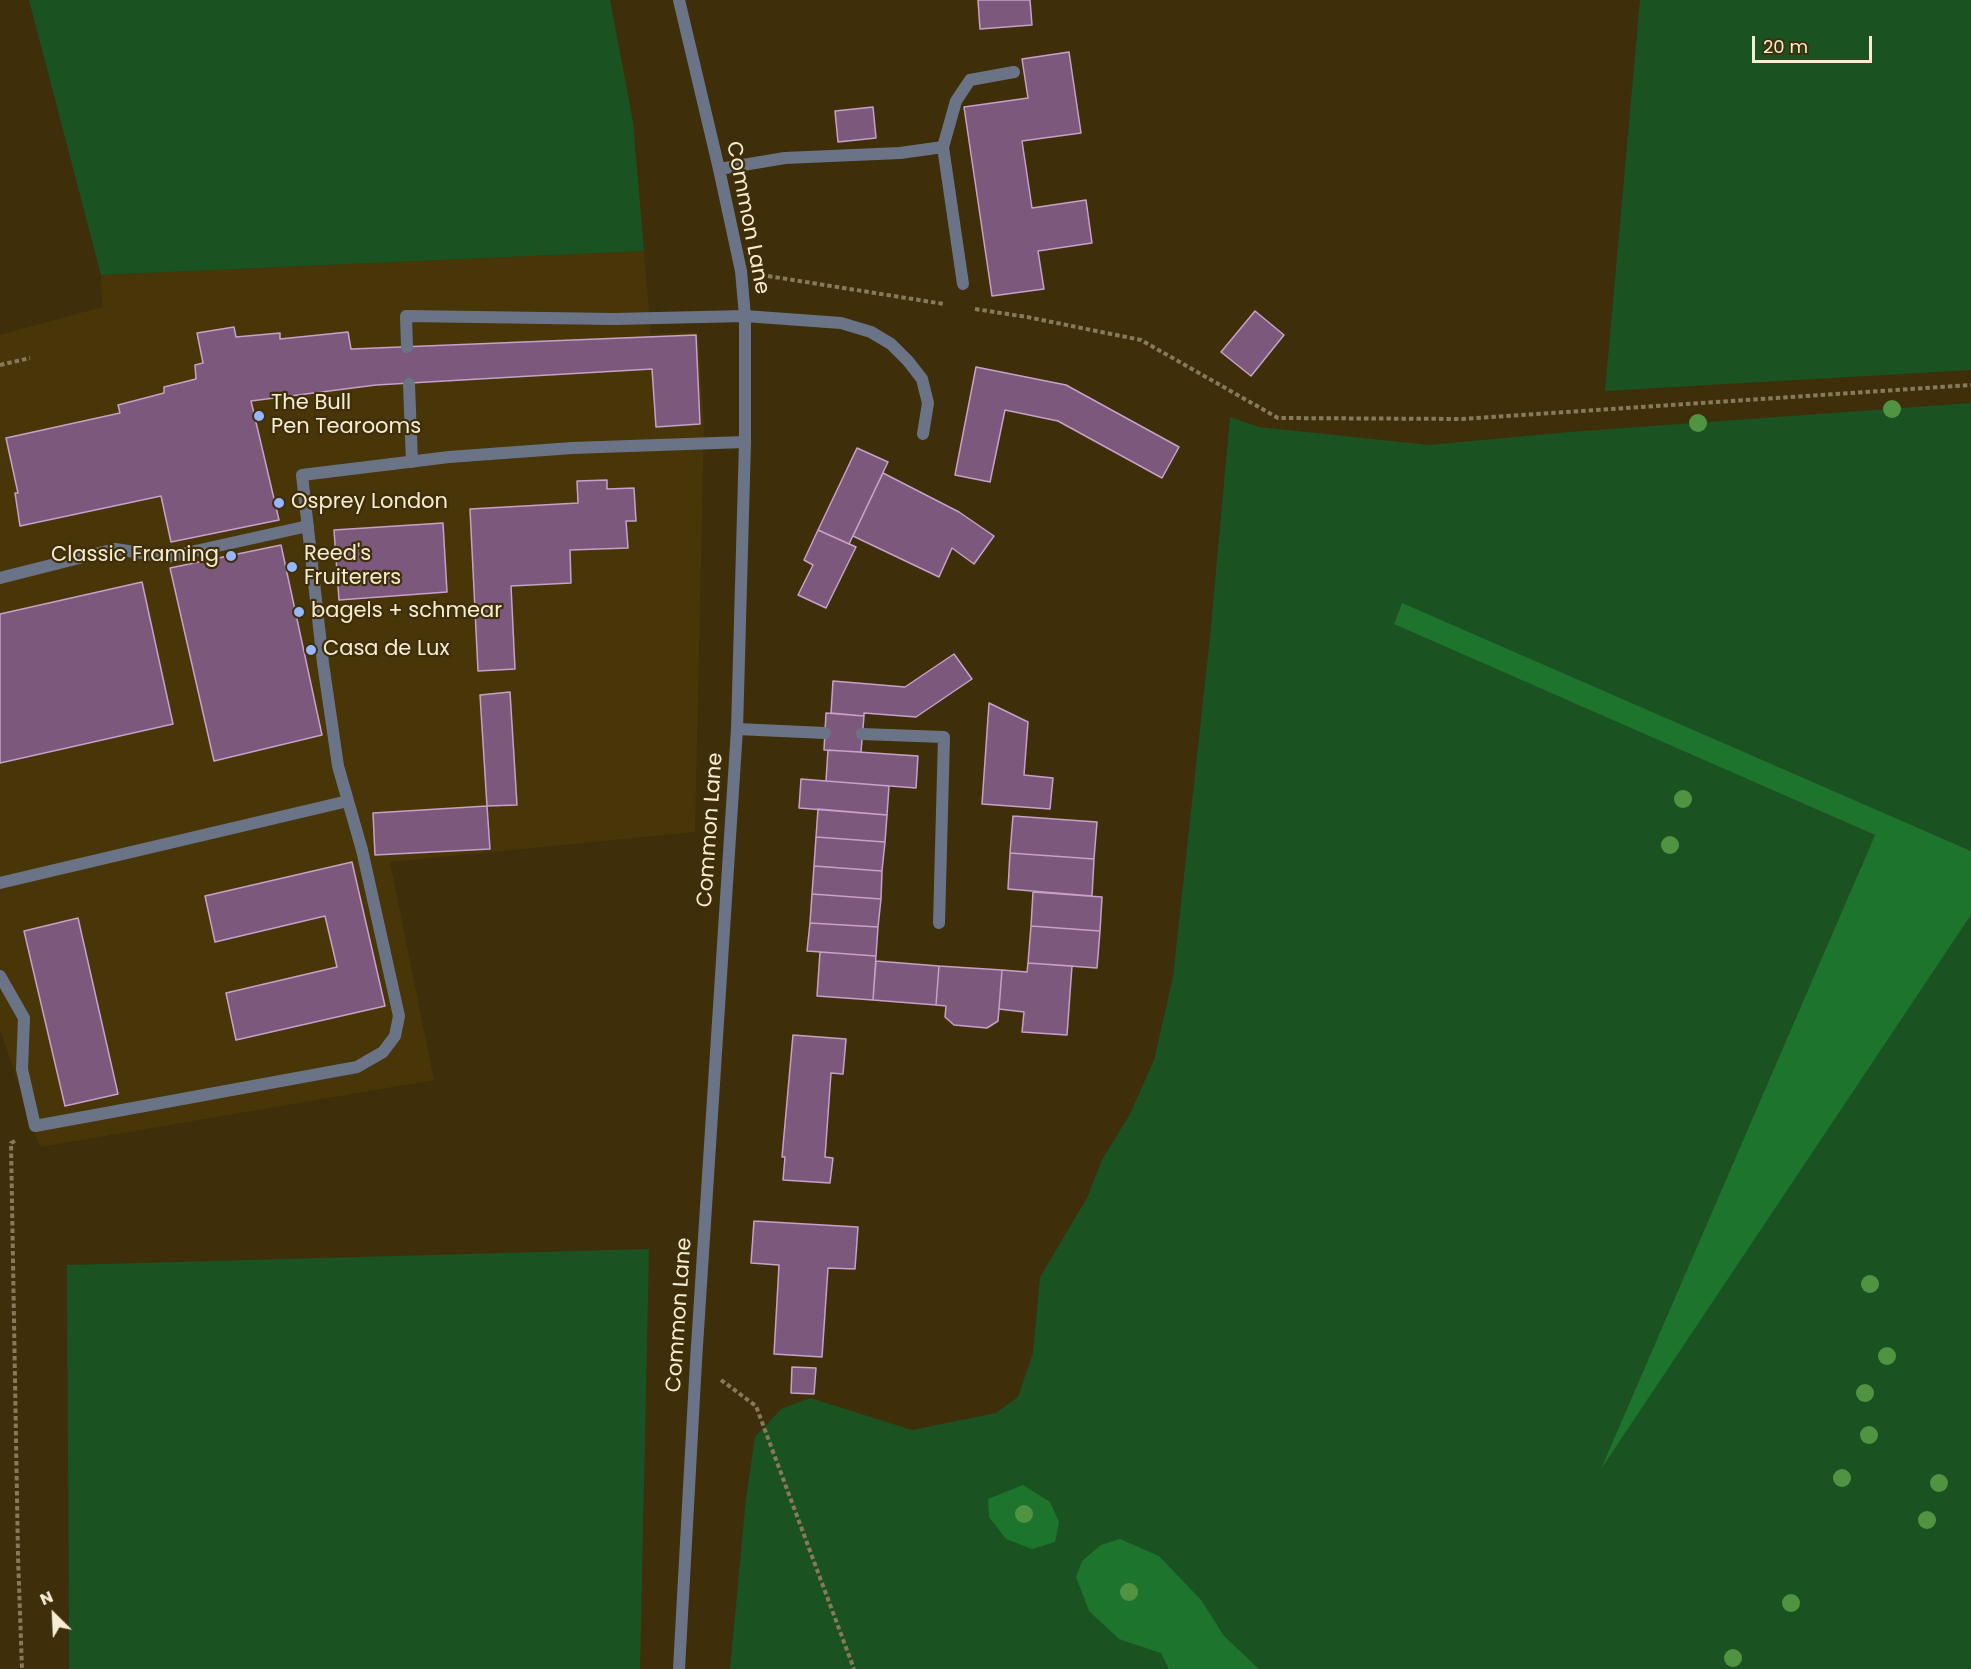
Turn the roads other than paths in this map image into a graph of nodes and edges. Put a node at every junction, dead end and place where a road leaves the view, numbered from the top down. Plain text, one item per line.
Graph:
1 (679, 0) edge
2 (1014, 72) dead end
3 (943, 147) junction
4 (719, 169) junction
5 (963, 284) dead end
6 (745, 316) junction
7 (407, 347) dead end
8 (409, 384) dead end
9 (923, 434) dead end
10 (745, 442) junction
11 (412, 462) junction
12 (308, 526) junction
13 (0, 578) edge
14 (737, 729) junction
15 (825, 733) dead end
16 (862, 734) dead end
17 (348, 801) junction
18 (0, 883) edge
19 (939, 923) dead end
20 (0, 976) edge
21 (679, 1669) edge

1 - 4 street, Common Lane
2 - 3 street
3 - 4 street
3 - 5 street
4 - 6 street, Common Lane
6 - 7 street
6 - 9 street
6 - 10 street, Common Lane
8 - 11 street
10 - 11 street
10 - 14 street, Common Lane
11 - 12 street
12 - 13 street
12 - 17 street
14 - 15 street
14 - 21 street, Common Lane
16 - 19 street
17 - 18 street
17 - 20 street

